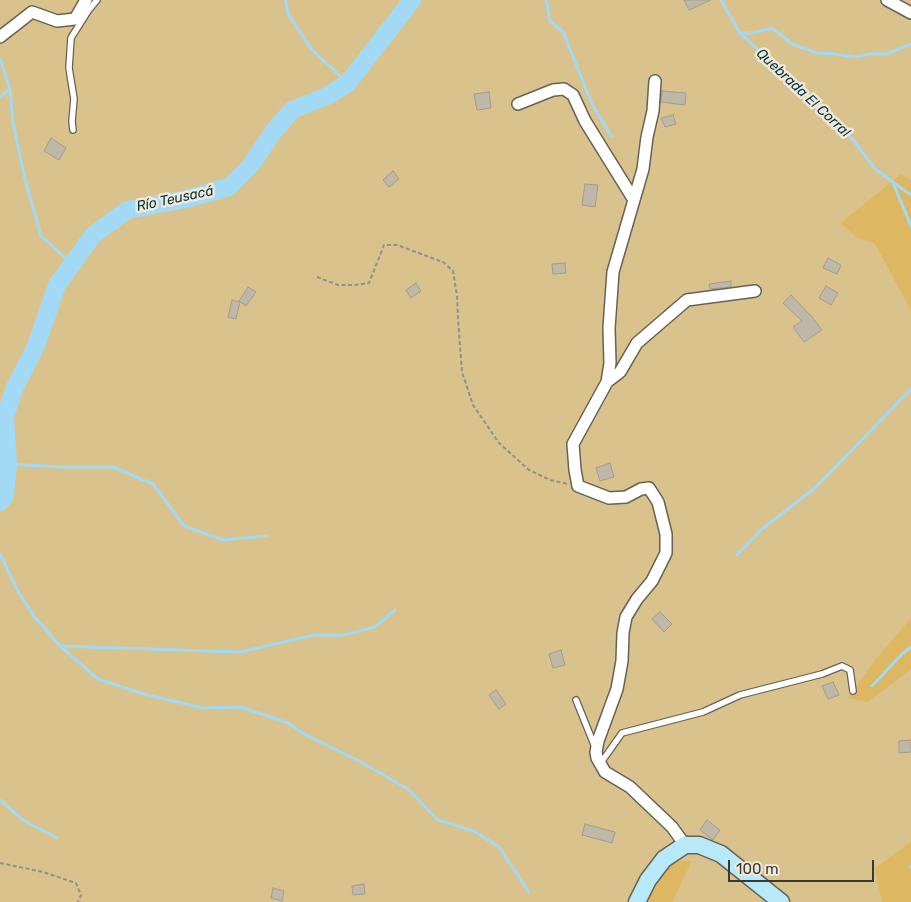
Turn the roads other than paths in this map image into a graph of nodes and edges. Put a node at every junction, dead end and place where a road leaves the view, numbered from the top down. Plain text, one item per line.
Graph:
1 (86, 0) edge
2 (97, 0) edge
3 (887, 0) edge
4 (911, 13) edge
5 (0, 37) edge
6 (655, 81) dead end
7 (518, 104) dead end
8 (73, 130) dead end
9 (634, 200) junction
10 (755, 291) dead end
11 (607, 382) junction
12 (853, 691) dead end
13 (576, 700) dead end
14 (596, 752) junction
15 (600, 764) junction
16 (685, 846) junction
17 (637, 902) edge
18 (781, 902) edge

1 - 5 street
2 - 8 lane
3 - 4 street
6 - 9 street
7 - 9 street
9 - 11 street
10 - 11 street
11 - 14 street
12 - 15 lane
13 - 14 lane
14 - 15 street
15 - 16 street
16 - 17 street
16 - 18 street

